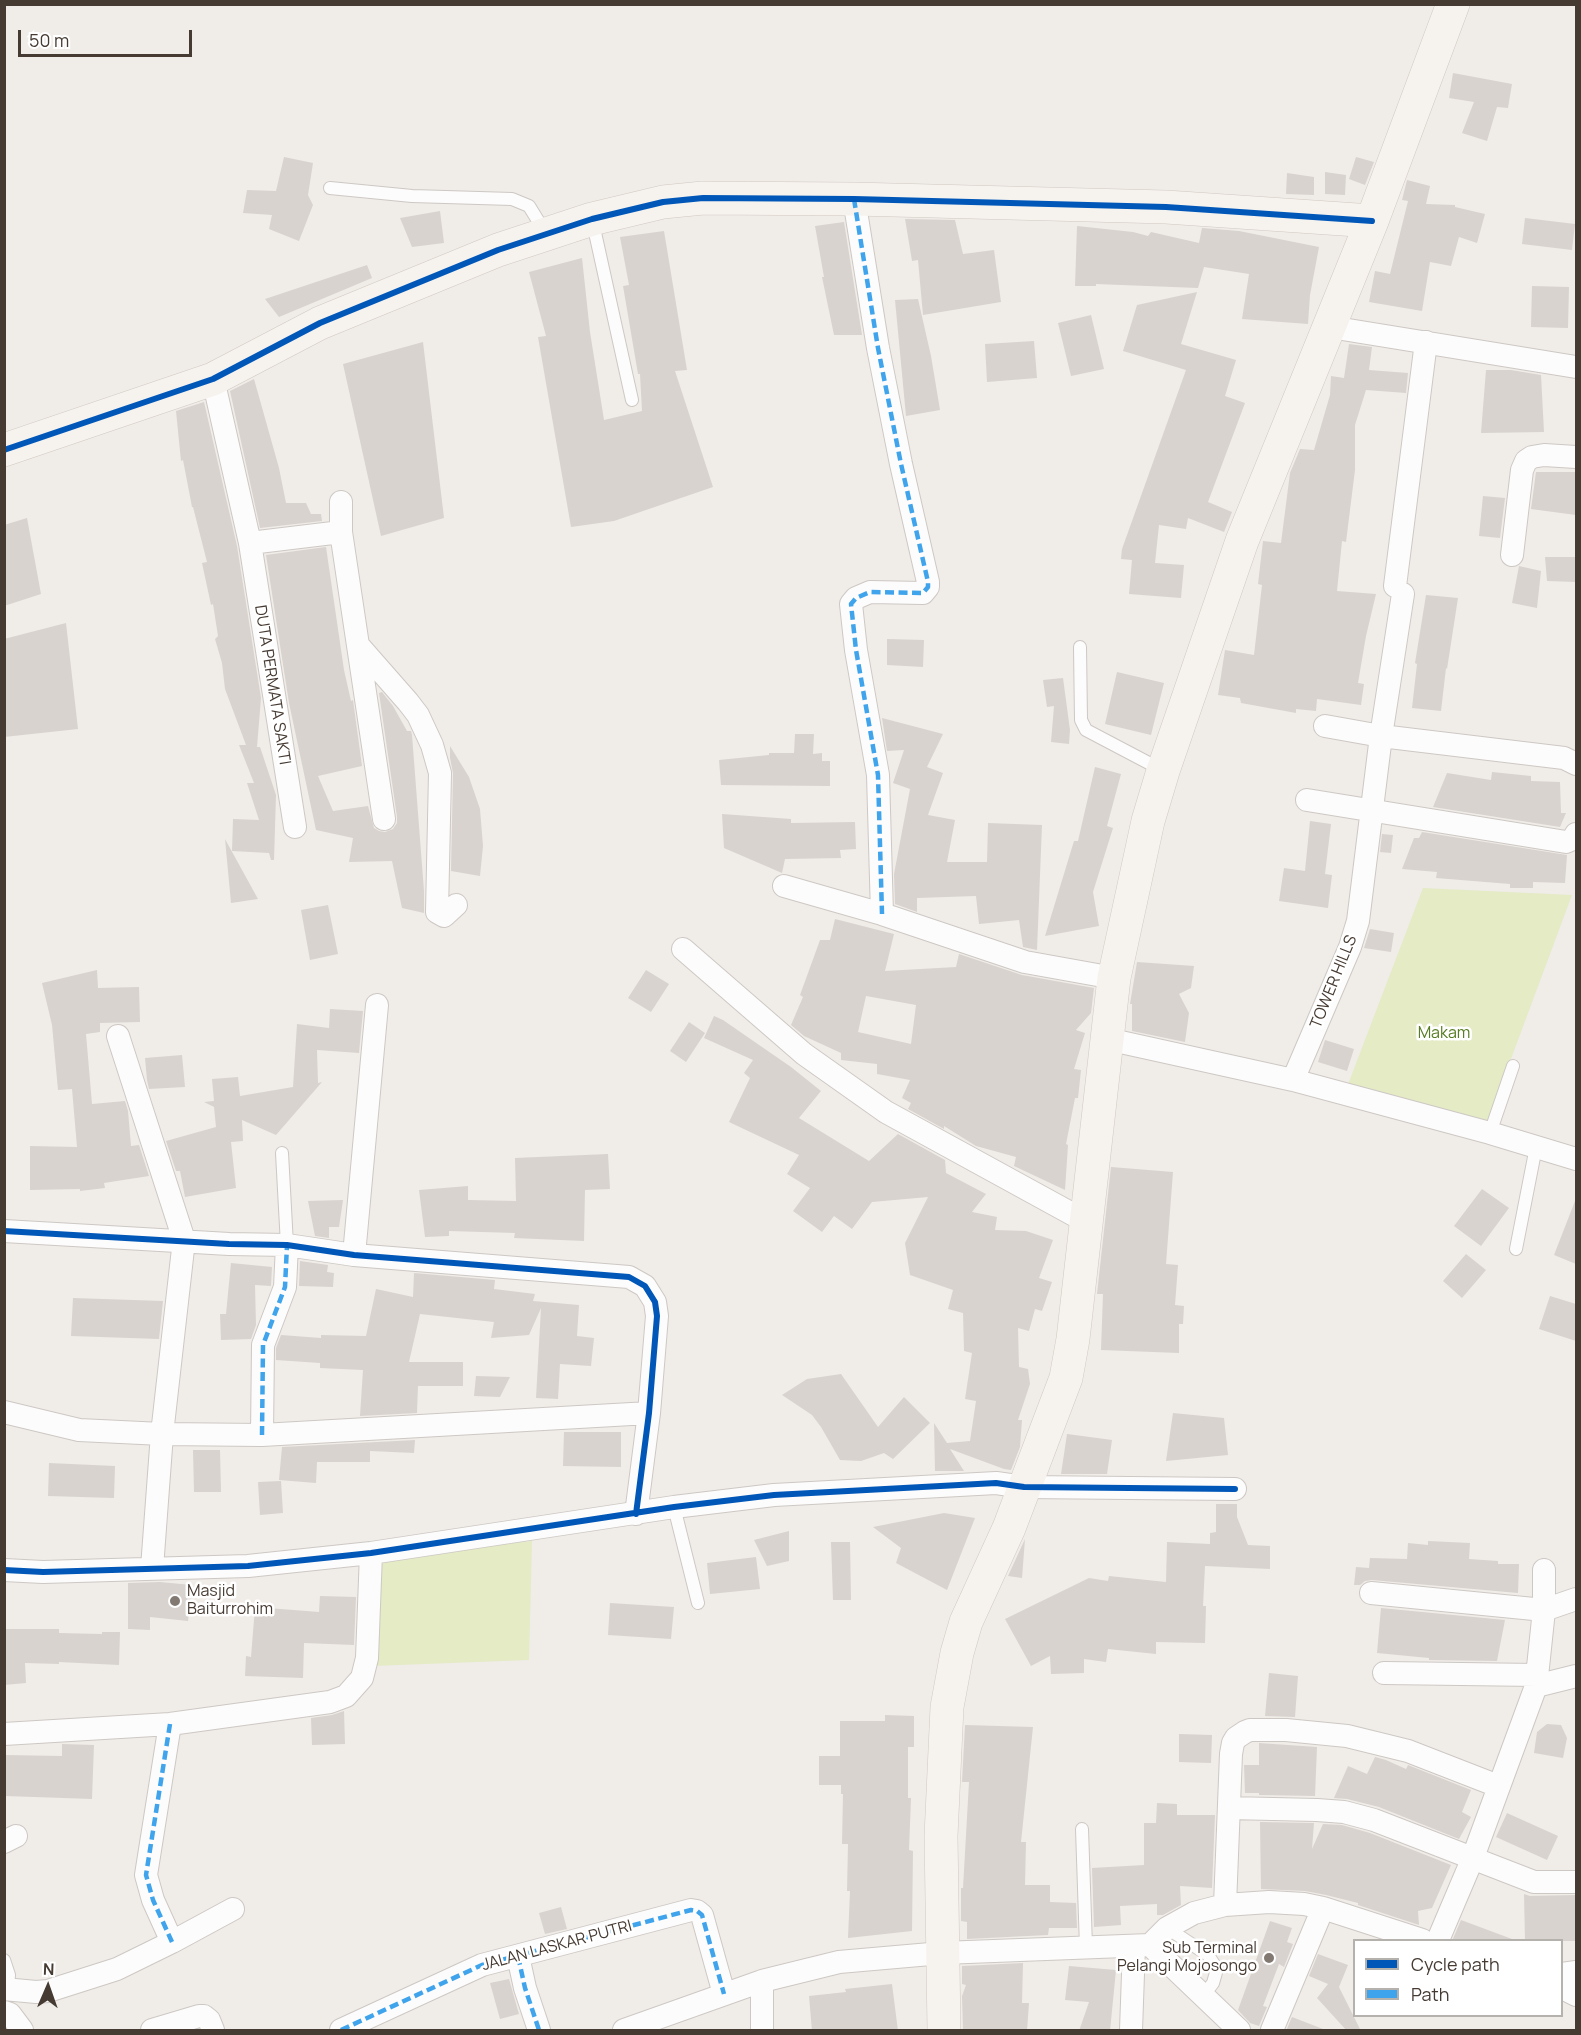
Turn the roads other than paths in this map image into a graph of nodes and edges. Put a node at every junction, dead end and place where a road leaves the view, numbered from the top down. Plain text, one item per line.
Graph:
1 (1453, 4) edge
2 (330, 188) dead end
3 (854, 199) junction
4 (592, 219) junction
5 (1372, 220) junction
6 (545, 233) junction
7 (1330, 327) junction
8 (1426, 342) junction
9 (1576, 367) edge
10 (213, 379) junction
11 (632, 400) dead end
12 (4, 450) edge
13 (1576, 457) edge
14 (341, 502) dead end
15 (341, 532) junction
16 (250, 543) junction
17 (1512, 555) dead end
18 (358, 645) junction
19 (1080, 647) dead end
20 (1325, 726) dead end
21 (1381, 736) junction
22 (1576, 764) edge
23 (1163, 771) junction
24 (1307, 800) dead end
25 (1371, 810) junction
26 (384, 819) dead end
27 (295, 827) dead end
28 (1576, 834) edge
29 (784, 886) dead end
30 (456, 905) dead end
31 (882, 915) junction
32 (683, 950) dead end
33 (1114, 978) junction
34 (377, 1005) dead end
35 (118, 1036) dead end
36 (1107, 1039) junction
37 (1513, 1066) dead end
38 (1293, 1080) junction
39 (1490, 1133) junction
40 (1536, 1147) junction
41 (282, 1153) dead end
42 (1576, 1159) edge
43 (1085, 1221) junction
44 (4, 1231) edge
45 (184, 1240) junction
46 (287, 1245) junction
47 (1516, 1249) dead end
48 (354, 1255) junction
49 (4, 1412) edge
50 (649, 1413) junction
51 (162, 1434) junction
52 (261, 1435) junction
53 (1024, 1487) junction
54 (1235, 1489) dead end
55 (674, 1507) junction
56 (636, 1514) junction
57 (371, 1553) junction
58 (152, 1568) junction
59 (4, 1570) edge
60 (1544, 1570) dead end
61 (1371, 1593) dead end
62 (1576, 1599) edge
63 (698, 1602) dead end
64 (1544, 1610) junction
65 (1384, 1673) dead end
66 (1576, 1676) edge
67 (1537, 1681) junction
68 (170, 1724) junction
69 (4, 1734) edge
70 (1498, 1786) junction
71 (1229, 1808) junction
72 (1082, 1830) dead end
73 (1472, 1860) junction
74 (1576, 1881) edge
75 (1225, 1905) junction
76 (1323, 1908) junction
77 (233, 1909) dead end
78 (1167, 1928) junction
79 (1416, 1939) edge
80 (1439, 1939) edge
81 (172, 1942) junction
82 (1142, 1946) junction
83 (1086, 1947) junction
84 (942, 1953) junction
85 (518, 1956) junction
86 (4, 1960) edge
87 (762, 1981) junction
88 (724, 1994) junction
89 (1203, 1996) junction
90 (6, 1997) edge
91 (22, 2031) edge
92 (152, 2031) edge
93 (213, 2031) edge
94 (341, 2031) edge
95 (539, 2031) edge
96 (624, 2031) edge
97 (762, 2031) edge
98 (944, 2031) edge
99 (1131, 2031) edge
100 (1239, 2031) edge
101 (1272, 2031) edge

1 - 5 main road
2 - 6 lane
3 - 4 main road
3 - 5 main road
3 - 31 street
4 - 6 main road
4 - 11 lane
5 - 7 main road
6 - 10 main road
7 - 8 street
7 - 23 main road
8 - 9 street
8 - 21 street, TOWER HILLS
10 - 12 main road
10 - 16 street, DUTA PERMATA SAKTI
13 - 17 street
14 - 15 street
15 - 16 street
15 - 18 street
16 - 27 street, DUTA PERMATA SAKTI
18 - 26 street
18 - 30 street
19 - 23 lane
20 - 21 street
21 - 22 street
21 - 25 street, TOWER HILLS
23 - 33 main road
24 - 25 street
25 - 28 street
25 - 38 street, TOWER HILLS
29 - 31 street
31 - 33 street
32 - 43 street
33 - 36 main road
34 - 48 street
35 - 45 street
36 - 38 street
36 - 43 main road
37 - 39 lane
38 - 39 street
39 - 40 street
40 - 42 street
40 - 47 lane
41 - 46 lane
43 - 53 main road
44 - 45 street
45 - 46 street
45 - 51 street
46 - 48 street
46 - 52 street
48 - 50 street
49 - 51 street
50 - 52 street
50 - 56 street
51 - 52 street
51 - 58 street
53 - 54 street
53 - 55 street
53 - 84 main road
55 - 56 street
55 - 63 lane
56 - 57 street
57 - 58 street
57 - 68 street
58 - 59 street
60 - 64 street
61 - 64 street
62 - 64 street
64 - 67 street
65 - 67 street
66 - 67 street
67 - 70 street
68 - 69 street
68 - 81 street
70 - 71 street
70 - 73 street
71 - 73 street
71 - 75 street
72 - 83 lane
73 - 74 street
73 - 80 street
75 - 76 street
75 - 78 street
76 - 79 street
76 - 101 street
77 - 81 street
78 - 82 street
78 - 89 lane
81 - 90 street
82 - 83 street
82 - 89 street
82 - 99 street
83 - 84 street
84 - 87 street
84 - 98 main road
85 - 88 street, JALAN LASKAR PUTRI
85 - 94 street, JALAN LASKAR PUTRI
85 - 95 street
86 - 90 lane
87 - 88 street
87 - 97 street
88 - 96 street
89 - 100 street
90 - 91 street
92 - 93 street

